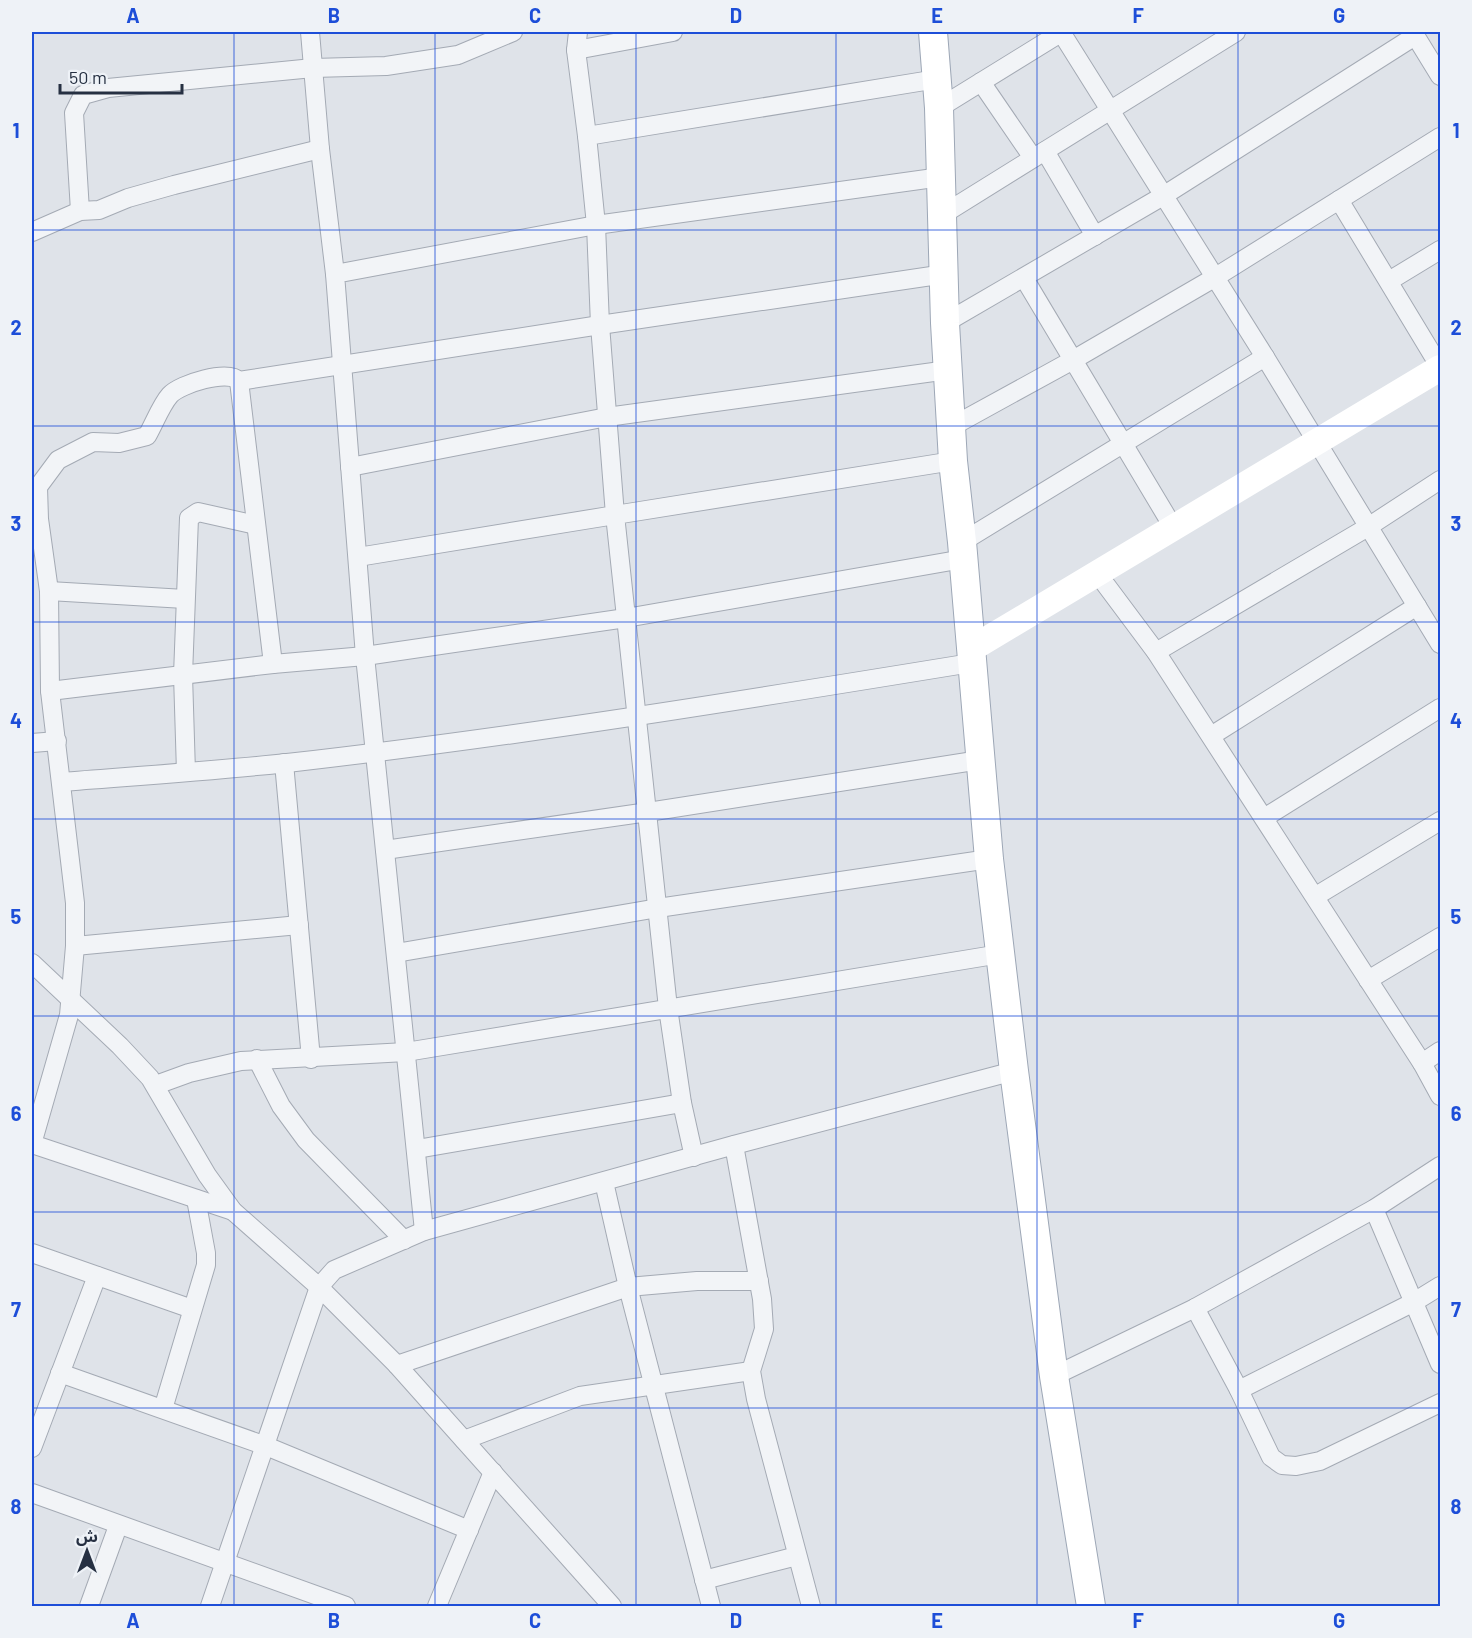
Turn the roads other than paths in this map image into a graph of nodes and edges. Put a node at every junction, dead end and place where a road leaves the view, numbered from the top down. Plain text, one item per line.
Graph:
1 (310, 32) edge
2 (673, 32) edge
3 (935, 32) edge
4 (1062, 32) edge
5 (1236, 32) edge
6 (503, 34) edge
7 (1414, 34) edge
8 (577, 41) edge
9 (313, 68) junction
10 (1440, 76) edge
11 (937, 79) junction
12 (981, 82) junction
13 (939, 108) junction
14 (1110, 110) junction
15 (587, 136) junction
16 (1440, 137) edge
17 (320, 149) junction
18 (1039, 154) junction
19 (941, 177) junction
20 (1163, 195) junction
21 (1339, 200) junction
22 (80, 211) junction
23 (942, 215) junction
24 (596, 225) junction
25 (32, 232) edge
26 (1095, 236) junction
27 (1440, 250) edge
28 (335, 274) junction
29 (945, 274) junction
30 (1024, 278) junction
31 (1214, 278) junction
32 (1389, 281) junction
33 (945, 323) junction
34 (600, 325) junction
35 (1265, 357) junction
36 (1073, 360) junction
37 (342, 365) junction
38 (1440, 367) edge
39 (948, 370) junction
40 (239, 381) junction
41 (606, 417) junction
42 (951, 427) junction
43 (1317, 442) junction
44 (1124, 443) junction
45 (953, 461) junction
46 (350, 467) junction
47 (1440, 480) edge
48 (615, 515) junction
49 (256, 525) junction
50 (1173, 527) junction
51 (1368, 527) junction
52 (962, 551) junction
53 (358, 557) junction
54 (1097, 573) junction
55 (49, 591) junction
56 (185, 599) junction
57 (1418, 606) junction
58 (626, 618) junction
59 (1440, 644) edge
60 (1156, 652) junction
61 (365, 656) junction
62 (971, 656) junction
63 (273, 664) junction
64 (183, 675) junction
65 (50, 691) junction
66 (1440, 708) edge
67 (637, 717) junction
68 (1211, 736) junction
69 (57, 741) junction
70 (32, 743) edge
71 (376, 752) junction
72 (980, 760) junction
73 (284, 763) junction
74 (186, 772) junction
75 (61, 782) junction
76 (648, 812) junction
77 (1264, 818) junction
78 (1440, 820) edge
79 (385, 850) junction
80 (989, 859) junction
81 (1316, 896) junction
82 (658, 908) junction
83 (299, 925) junction
84 (1440, 937) edge
85 (75, 946) junction
86 (396, 953) junction
87 (1000, 954) junction
88 (32, 963) edge
89 (1368, 980) junction
90 (72, 999) junction
91 (668, 1008) junction
92 (1440, 1051) edge
93 (406, 1052) junction
94 (256, 1059) junction
95 (311, 1059) junction
96 (1422, 1063) junction
97 (1014, 1071) junction
98 (156, 1085) junction
99 (1440, 1096) edge
100 (682, 1103) junction
101 (32, 1144) edge
102 (734, 1145) junction
103 (417, 1149) junction
104 (694, 1157) junction
105 (1440, 1166) edge
106 (604, 1182) junction
107 (196, 1198) junction
108 (1374, 1209) junction
109 (233, 1211) junction
110 (424, 1231) junction
111 (404, 1240) junction
112 (32, 1253) edge
113 (97, 1276) junction
114 (759, 1281) junction
115 (1440, 1286) edge
116 (319, 1287) junction
117 (628, 1287) junction
118 (1414, 1302) junction
119 (1195, 1308) junction
120 (192, 1309) junction
121 (1440, 1364) edge
122 (397, 1365) junction
123 (751, 1371) junction
124 (60, 1373) junction
125 (1054, 1376) junction
126 (653, 1384) junction
127 (1239, 1390) junction
128 (1440, 1403) edge
129 (163, 1408) junction
130 (464, 1440) junction
131 (266, 1446) junction
132 (32, 1448) edge
133 (493, 1472) junction
134 (32, 1493) edge
135 (118, 1526) junction
136 (469, 1530) junction
137 (797, 1556) junction
138 (226, 1563) junction
139 (704, 1580) junction
140 (90, 1606) edge
141 (210, 1606) edge
142 (346, 1606) edge
143 (437, 1606) edge
144 (612, 1606) edge
145 (711, 1606) edge
146 (811, 1606) edge
147 (1091, 1606) edge

1 - 9 street
2 - 8 street
3 - 11 main road
4 - 12 street
4 - 14 street
5 - 14 street
6 - 9 street
7 - 10 street
7 - 20 street
8 - 15 street
9 - 17 street
9 - 22 street
11 - 13 main road
11 - 15 street
12 - 13 street
12 - 18 street
13 - 19 main road
14 - 18 street
14 - 20 street
15 - 24 street
16 - 21 street
17 - 22 street
17 - 28 street
18 - 23 street
18 - 26 street
19 - 23 main road
19 - 24 street
20 - 26 street
20 - 31 street
21 - 31 street
21 - 32 street
22 - 25 street
23 - 29 main road
24 - 28 street
24 - 34 street
26 - 30 street
27 - 32 street
28 - 37 street
29 - 33 main road
29 - 34 street
30 - 33 street
30 - 36 street
31 - 35 street
31 - 36 street
32 - 38 street
33 - 39 main road
34 - 37 street
34 - 41 street
35 - 43 street
35 - 44 street
36 - 42 street
36 - 44 street
37 - 40 street
37 - 46 street
38 - 43 street
39 - 41 street
39 - 42 main road
40 - 49 street
40 - 55 street
41 - 46 street
41 - 48 street
42 - 45 main road
43 - 50 street
43 - 51 street
44 - 50 street
44 - 52 street
45 - 48 street
45 - 52 main road
46 - 53 street
47 - 51 street
48 - 53 street
48 - 58 street
49 - 56 street
49 - 63 street
50 - 54 street
51 - 57 street
51 - 60 street
52 - 58 street
52 - 62 main road
53 - 61 street
54 - 60 street
54 - 62 street
55 - 56 street
55 - 65 street
56 - 64 street
57 - 59 street
57 - 68 street
58 - 61 street
58 - 67 street
60 - 68 street
61 - 63 street
61 - 71 street
62 - 67 street
62 - 72 main road
63 - 64 street
64 - 65 street
64 - 74 street
65 - 69 street
66 - 77 street
67 - 71 street
67 - 76 street
68 - 77 street
69 - 70 street
69 - 75 street
71 - 73 street
71 - 79 street
72 - 76 street
72 - 80 main road
73 - 74 street
73 - 83 street
74 - 75 street
75 - 85 street
76 - 79 street
76 - 82 street
77 - 81 street
78 - 81 street
79 - 86 street
80 - 82 street
80 - 87 main road
81 - 89 street
82 - 86 street
82 - 91 street
83 - 85 street
83 - 95 street
84 - 89 street
85 - 90 street
86 - 93 street
87 - 91 street
87 - 97 main road
88 - 90 street
89 - 96 street
90 - 98 street
90 - 101 street
91 - 93 street
91 - 100 street
92 - 96 street
93 - 95 street
93 - 103 street
94 - 95 street
94 - 98 street
94 - 111 street
96 - 99 street
97 - 102 street
97 - 125 main road
98 - 109 street
100 - 103 street
100 - 104 street
101 - 107 street
102 - 104 street
102 - 114 street
103 - 110 street
104 - 106 street
105 - 108 street
106 - 110 street
106 - 117 street
107 - 109 street
107 - 120 street
108 - 118 street
108 - 119 street
109 - 116 street
110 - 111 street
111 - 116 street
112 - 113 street
113 - 120 street
113 - 124 street
114 - 117 street
114 - 123 street
115 - 118 street
116 - 122 street
116 - 131 street
117 - 122 street
117 - 126 street
118 - 121 street
118 - 127 street
119 - 125 street
119 - 127 street
120 - 129 street
122 - 130 street
123 - 126 street
123 - 137 street
124 - 129 street
124 - 132 street
125 - 147 main road
126 - 130 street
126 - 139 street
127 - 128 street
129 - 131 street
130 - 133 street
131 - 136 street
131 - 138 street
133 - 136 street
133 - 144 street
134 - 135 street
135 - 138 street
135 - 140 street
136 - 143 street
137 - 139 street
137 - 146 street
138 - 141 street
138 - 142 street
139 - 145 street

